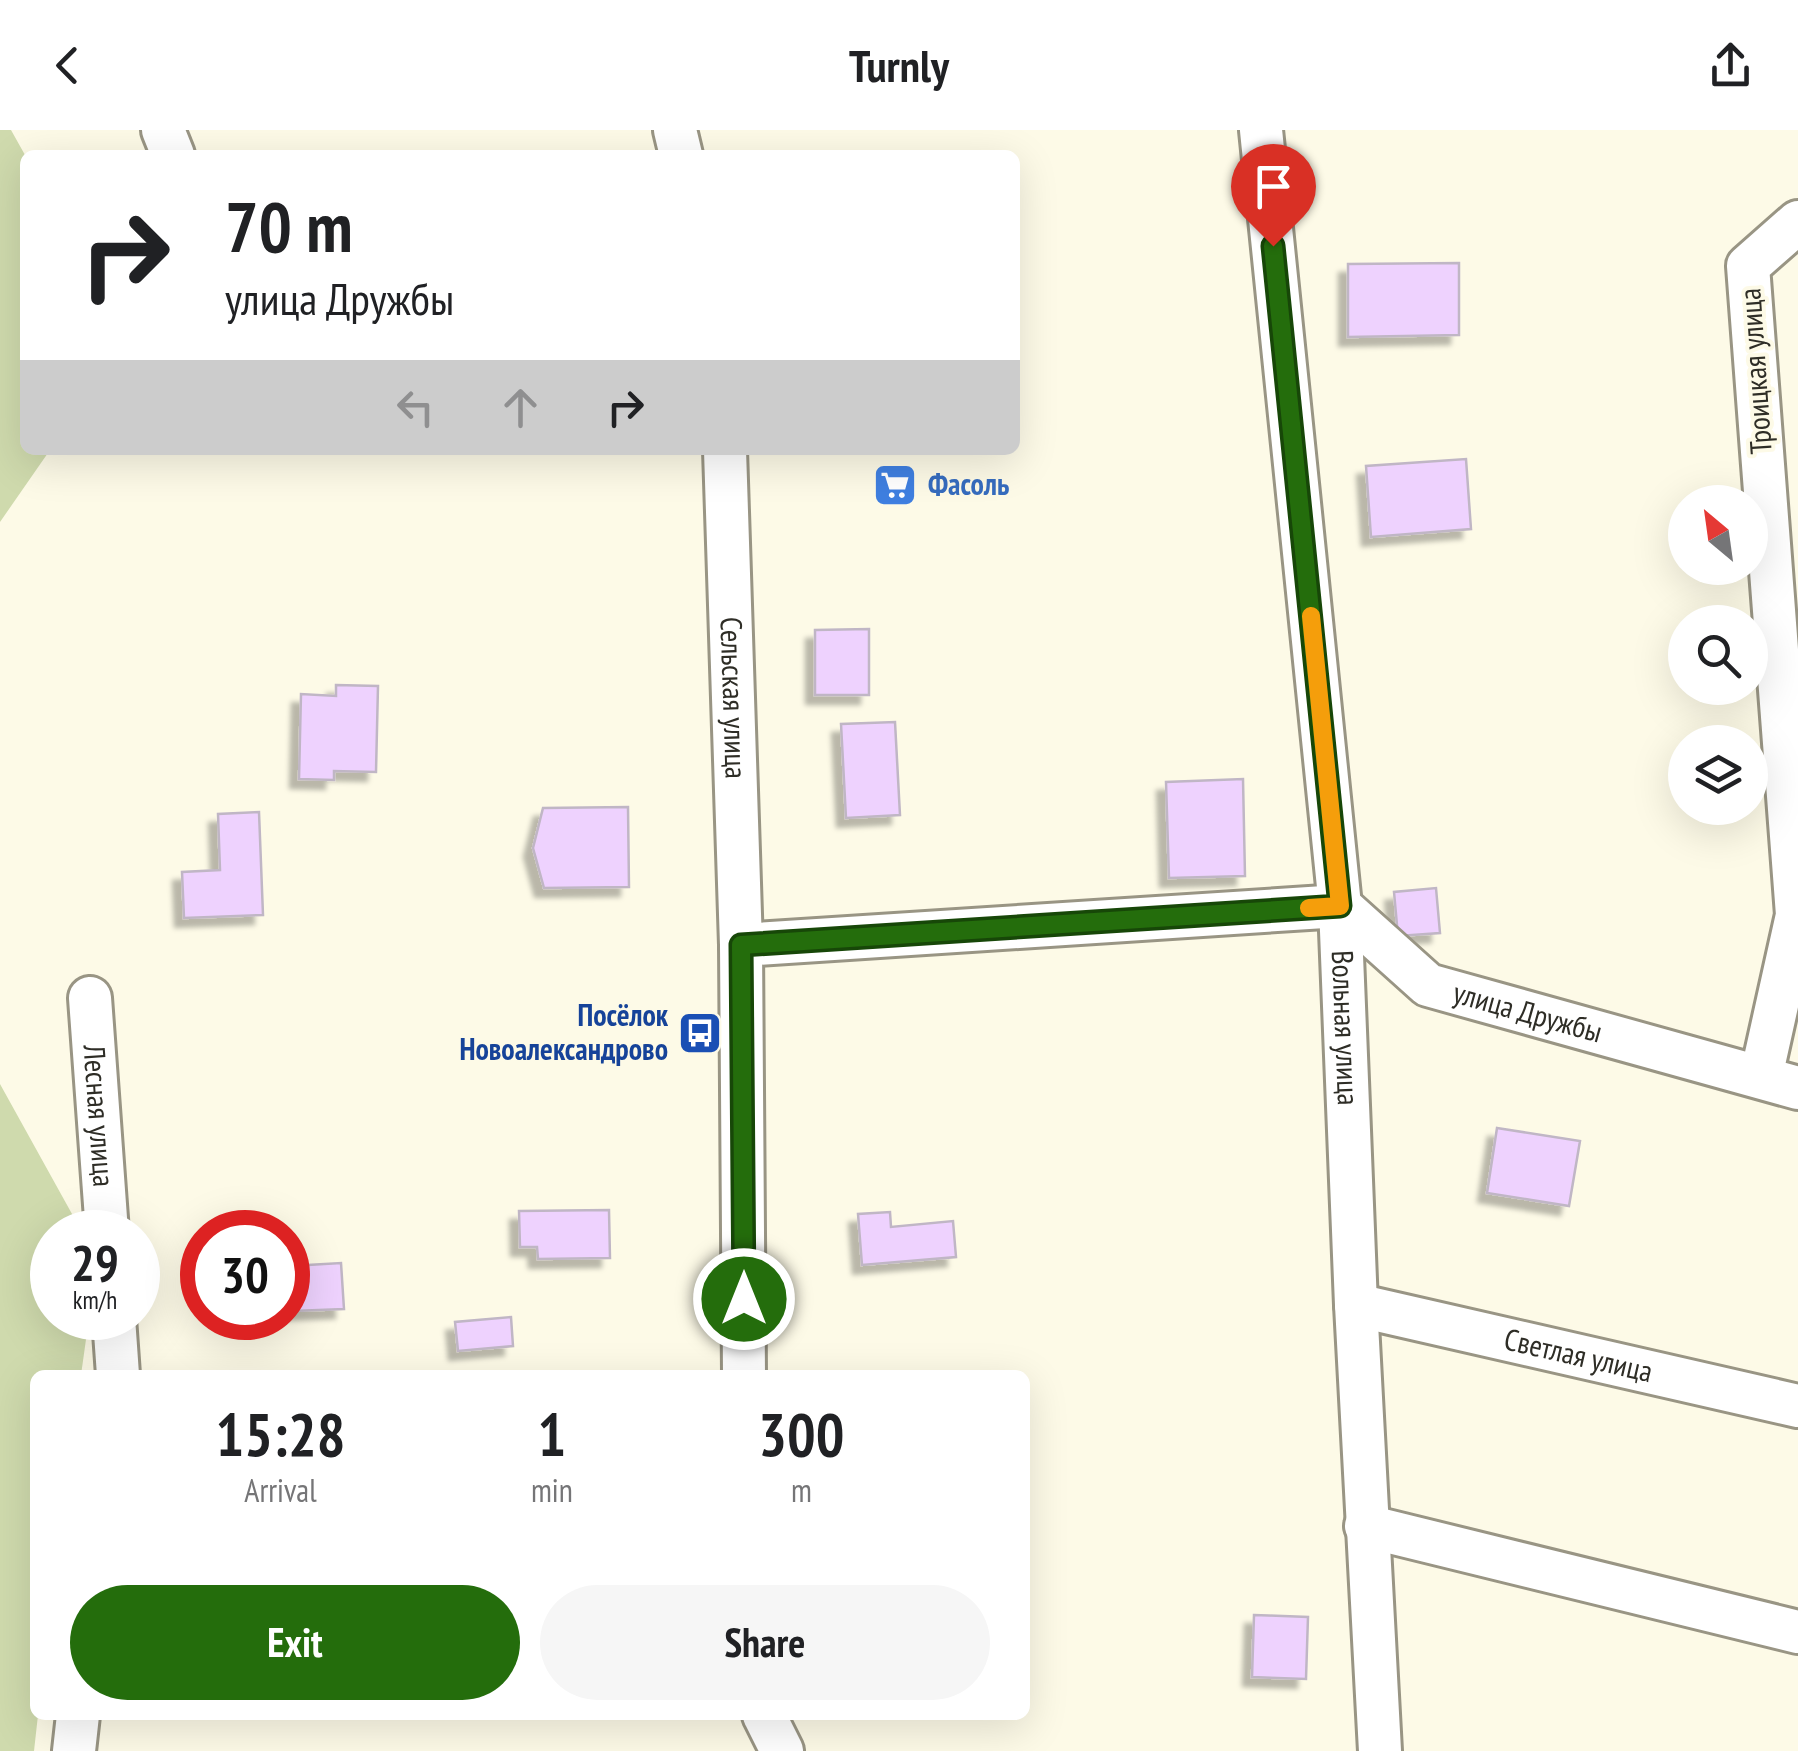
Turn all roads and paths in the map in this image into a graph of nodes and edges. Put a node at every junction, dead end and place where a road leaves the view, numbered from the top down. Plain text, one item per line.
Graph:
1 (1261, 130) edge
2 (1798, 222) edge
3 (725, 455) edge
4 (1340, 906) junction
5 (741, 945) junction
6 (90, 998) dead end
7 (1780, 1083) edge
8 (105, 1210) edge
9 (1356, 1305) junction
10 (116, 1340) edge
11 (118, 1370) edge
12 (744, 1370) edge
13 (1798, 1406) edge
14 (1366, 1526) junction
15 (1798, 1632) edge
16 (77, 1720) edge
17 (766, 1720) edge
18 (74, 1751) edge
19 (782, 1751) edge
20 (1380, 1751) edge

1 - 4 street, Вольная улица
2 - 7 street, Троицкая улица
3 - 5 street, Сельская улица
4 - 5 street
4 - 7 street, улица Дружбы
4 - 9 street, Вольная улица
5 - 12 street, Сельская улица
6 - 8 street, Лесная улица
9 - 13 street, Светлая улица
9 - 14 street, Вольная улица
10 - 11 street
14 - 15 street
14 - 20 street, Вольная улица
16 - 18 street
17 - 19 street

